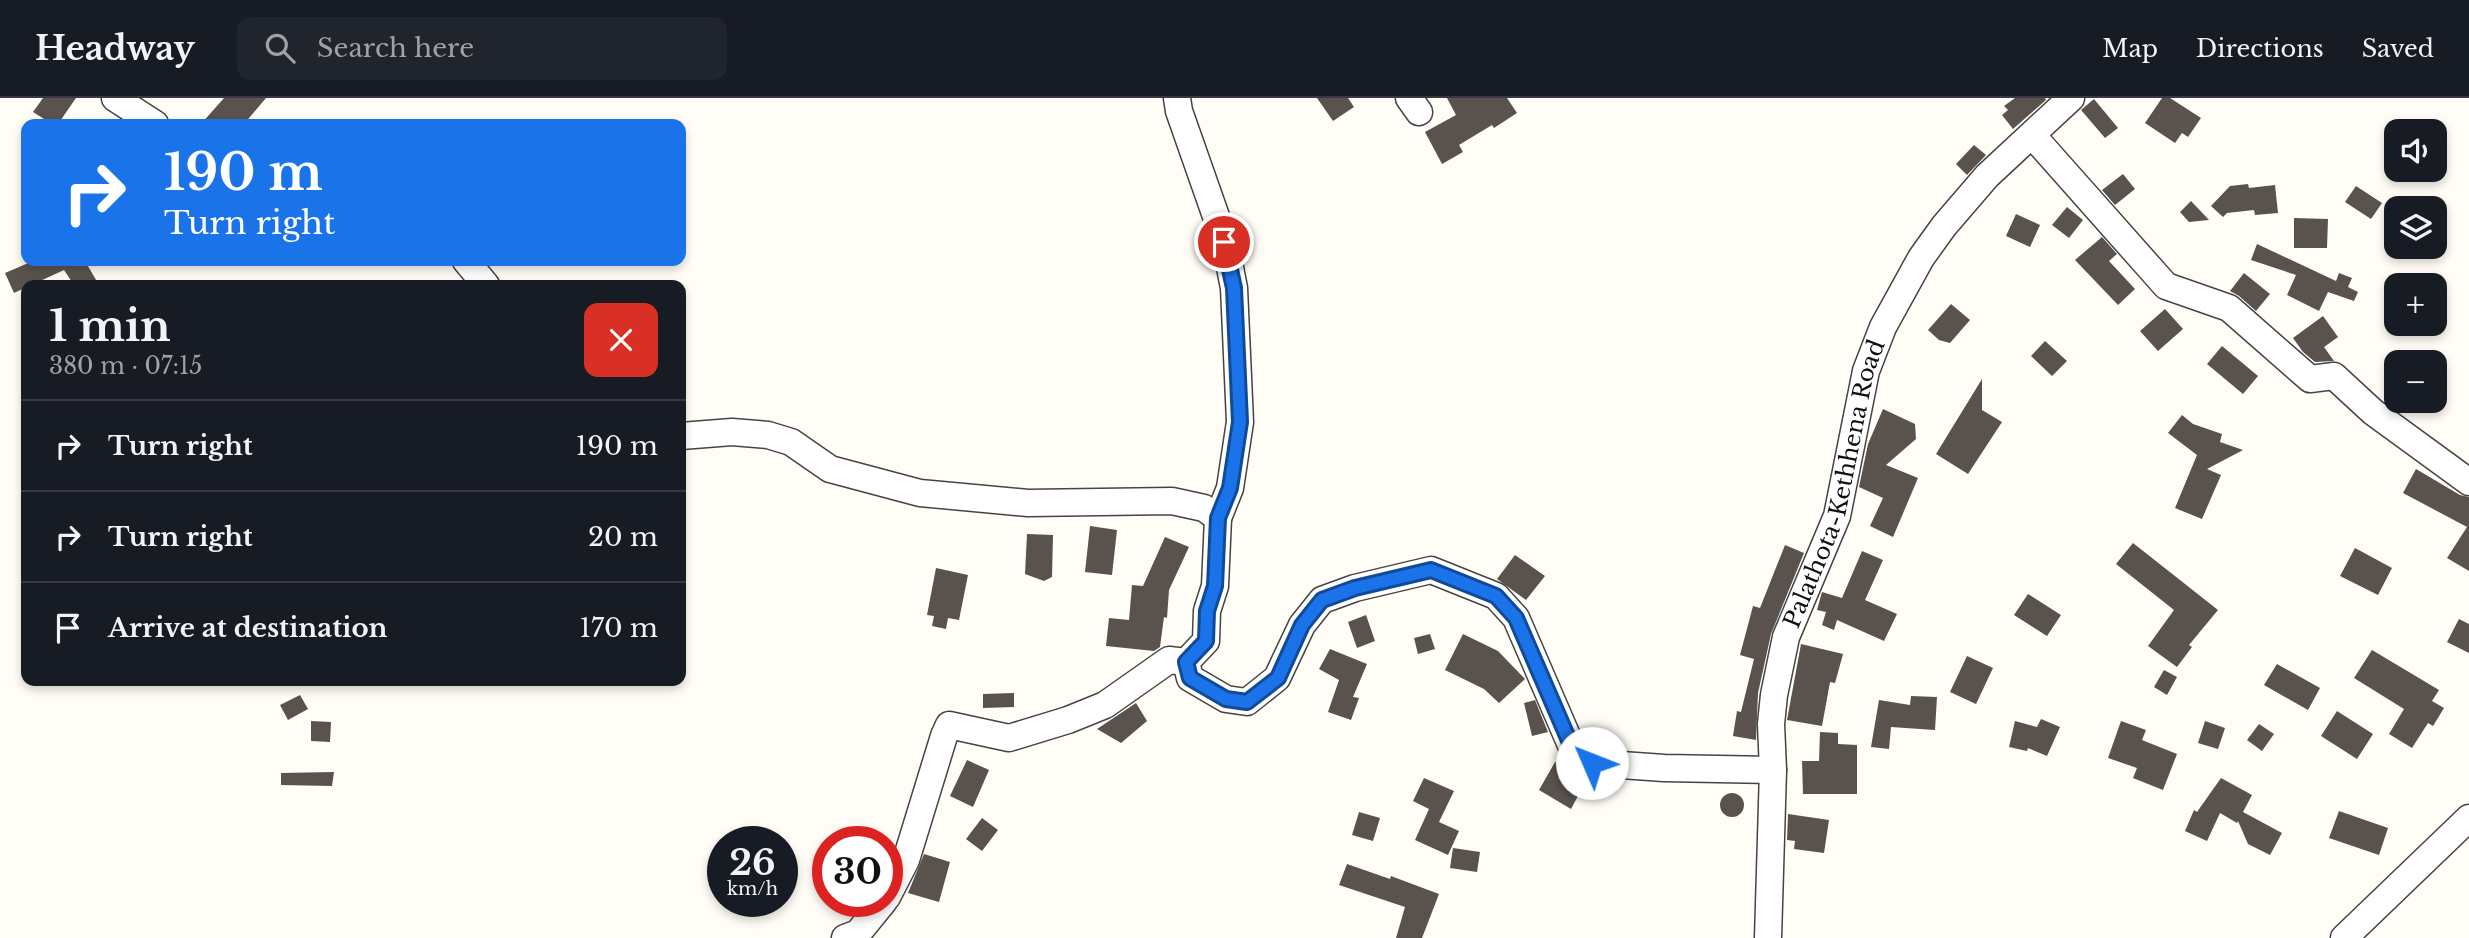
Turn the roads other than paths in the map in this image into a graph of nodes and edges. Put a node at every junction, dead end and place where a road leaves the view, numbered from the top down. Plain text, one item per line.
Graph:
1 (114, 98) edge
2 (1177, 98) edge
3 (2071, 98) edge
4 (147, 119) edge
5 (2032, 135) junction
6 (470, 266) edge
7 (482, 280) edge
8 (686, 436) edge
9 (2469, 482) edge
10 (1218, 518) junction
11 (1186, 662) junction
12 (1773, 770) junction
13 (2469, 818) edge
14 (903, 866) edge
15 (871, 917) edge
16 (845, 938) edge
17 (1768, 938) edge
18 (2344, 938) edge

1 - 4 street
2 - 10 street
3 - 5 street, Palathota-Kethhena Road
5 - 9 street
5 - 12 street, Palathota-Kethhena Road
6 - 7 street
8 - 10 street
10 - 11 street
11 - 12 street
11 - 14 street
12 - 17 street, Palathota-Kethhena Road
13 - 18 street
15 - 16 street

